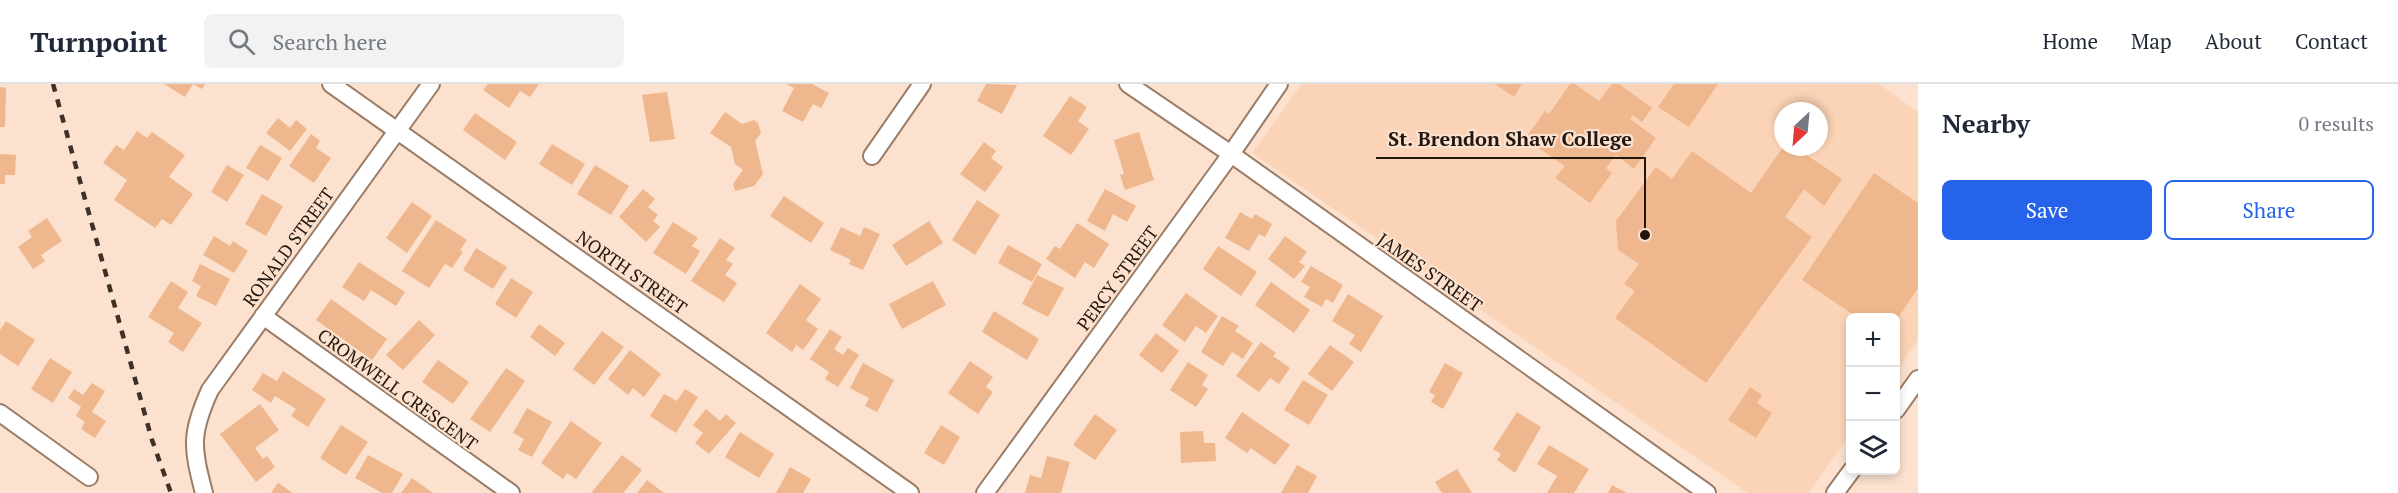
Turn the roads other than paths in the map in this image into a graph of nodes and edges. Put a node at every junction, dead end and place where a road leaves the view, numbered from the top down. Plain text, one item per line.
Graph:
1 (331, 84) edge
2 (431, 84) edge
3 (922, 84) edge
4 (1128, 84) edge
5 (1279, 84) edge
6 (398, 130) junction
7 (1231, 154) junction
8 (872, 156) dead end
9 (263, 316) junction
10 (1918, 379) edge
11 (1900, 404) edge
12 (0, 413) edge
13 (1848, 475) edge
14 (89, 477) dead end
15 (204, 493) edge
16 (510, 493) edge
17 (910, 493) edge
18 (985, 493) edge
19 (1707, 493) edge
20 (1835, 493) edge

1 - 6 street, NORTH STREET
2 - 6 street, RONALD STREET
3 - 8 street
4 - 7 street, JAMES STREET
5 - 7 street, PERCY STREET
6 - 9 street, RONALD STREET
6 - 17 street, NORTH STREET
7 - 18 street, PERCY STREET
7 - 19 street, JAMES STREET
9 - 15 street, RONALD STREET
9 - 16 street, CROMWELL CRESCENT
10 - 11 street
12 - 14 street
13 - 20 street

